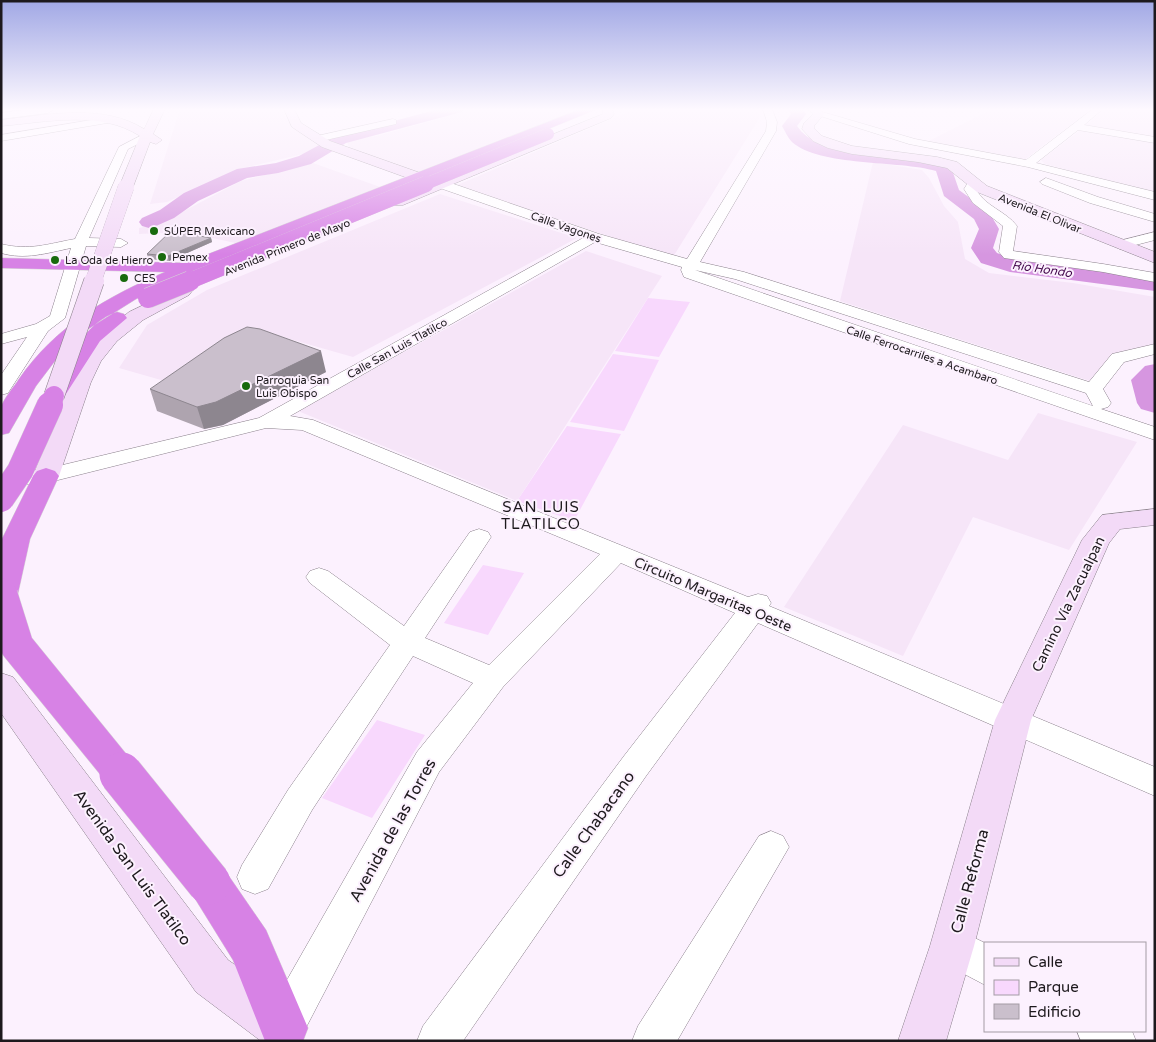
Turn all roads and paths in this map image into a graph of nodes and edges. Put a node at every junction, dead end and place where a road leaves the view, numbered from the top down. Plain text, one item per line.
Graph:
1 (119, 158) edge
2 (141, 158) edge
3 (365, 158) edge
4 (475, 158) edge
5 (487, 158) edge
6 (505, 158) edge
7 (756, 158) edge
8 (918, 158) edge
9 (994, 158) edge
10 (1036, 158) edge
11 (997, 164) dead end
12 (1028, 164) junction
13 (421, 178) junction
14 (441, 184) junction
15 (973, 184) junction
16 (1155, 196) edge
17 (1097, 198) junction
18 (350, 205) junction
19 (376, 211) junction
20 (1155, 214) edge
21 (1155, 218) edge
22 (1155, 236) edge
23 (594, 237) junction
24 (80, 242) junction
25 (121, 243) dead end
26 (1120, 245) junction
27 (1, 248) edge
28 (1155, 258) edge
29 (1, 262) edge
30 (204, 262) junction
31 (74, 265) junction
32 (691, 269) junction
33 (1155, 278) edge
34 (42, 328) junction
35 (1, 340) edge
36 (960, 346) junction
37 (1155, 349) edge
38 (941, 362) junction
39 (1, 389) edge
40 (1093, 389) junction
41 (54, 396) junction
42 (1108, 418) junction
43 (266, 422) junction
44 (1, 428) edge
45 (1155, 434) edge
46 (46, 476) junction
47 (1, 478) edge
48 (1, 499) edge
49 (1150, 517) edge
50 (479, 537) dead end
51 (617, 552) junction
52 (319, 577) dead end
53 (1, 595) edge
54 (1, 602) edge
55 (756, 607) junction
56 (406, 642) junction
57 (493, 679) junction
58 (1, 686) edge
59 (1012, 720) junction
60 (1155, 782) edge
61 (771, 847) dead end
62 (255, 877) dead end
63 (968, 956) edge
64 (1100, 1032) edge
65 (286, 1036) edge
66 (438, 1041) edge
67 (653, 1041) edge
68 (922, 1041) edge
69 (1116, 1041) edge

1 - 24 street
2 - 41 street, bridge
3 - 13 street
4 - 13 highway, Avenida Primero de Mayo
5 - 41 highway, Avenida Primero de Mayo, bridge
6 - 14 street, Avenida Primero de Mayo
7 - 32 street
8 - 15 street, Avenida El Olivar
9 - 12 street
10 - 12 street
11 - 17 street
12 - 16 street
12 - 17 street
13 - 18 highway, Avenida Primero de Mayo
14 - 19 street, Avenida Primero de Mayo
14 - 23 street, Calle Vagones
15 - 26 street, Avenida El Olivar
15 - 33 street
17 - 20 street
17 - 21 street
18 - 19 street
18 - 30 highway, Avenida Primero de Mayo
19 - 46 street, Avenida Primero de Mayo
22 - 26 street
23 - 32 street, Calle Vagones
23 - 43 street, Calle San Luis Tlatilco
24 - 25 street
24 - 27 street
24 - 31 street
26 - 28 street, Avenida El Olivar
29 - 31 highway
30 - 31 highway
30 - 44 highway, Avenida Primero de Mayo, bridge
31 - 34 street
32 - 36 street, Calle Ferrocarriles a Acambaro
32 - 38 street, Calle Ferrocarriles a Acambaro
34 - 35 street
34 - 39 street
36 - 38 street
36 - 40 street, Calle Ferrocarriles a Acambaro
37 - 40 street
38 - 42 street, Calle Ferrocarriles a Acambaro
40 - 42 street
41 - 48 highway, Avenida Primero de Mayo, bridge
42 - 45 street, Calle Ferrocarriles a Acambaro
43 - 46 street, Calle San Luis Tlatilco
43 - 51 street, Circuito Margaritas Oeste
46 - 47 street, Calle San Luis Tlatilco
46 - 54 highway
49 - 59 street, Camino Vía Zacualpan
50 - 56 street
51 - 55 street, Circuito Margaritas Oeste
51 - 57 street, Avenida de las Torres
52 - 56 street
53 - 65 highway, bridge
55 - 59 street, Circuito Margaritas Oeste
55 - 66 street, Calle Chabacano
56 - 57 street
56 - 62 street
57 - 65 street, Avenida de las Torres
58 - 65 street, Avenida San Luis Tlatilco
59 - 60 street, Circuito Margaritas Oeste
59 - 63 street, Calle Reforma
61 - 67 street
63 - 68 street, Calle Reforma
64 - 69 street

